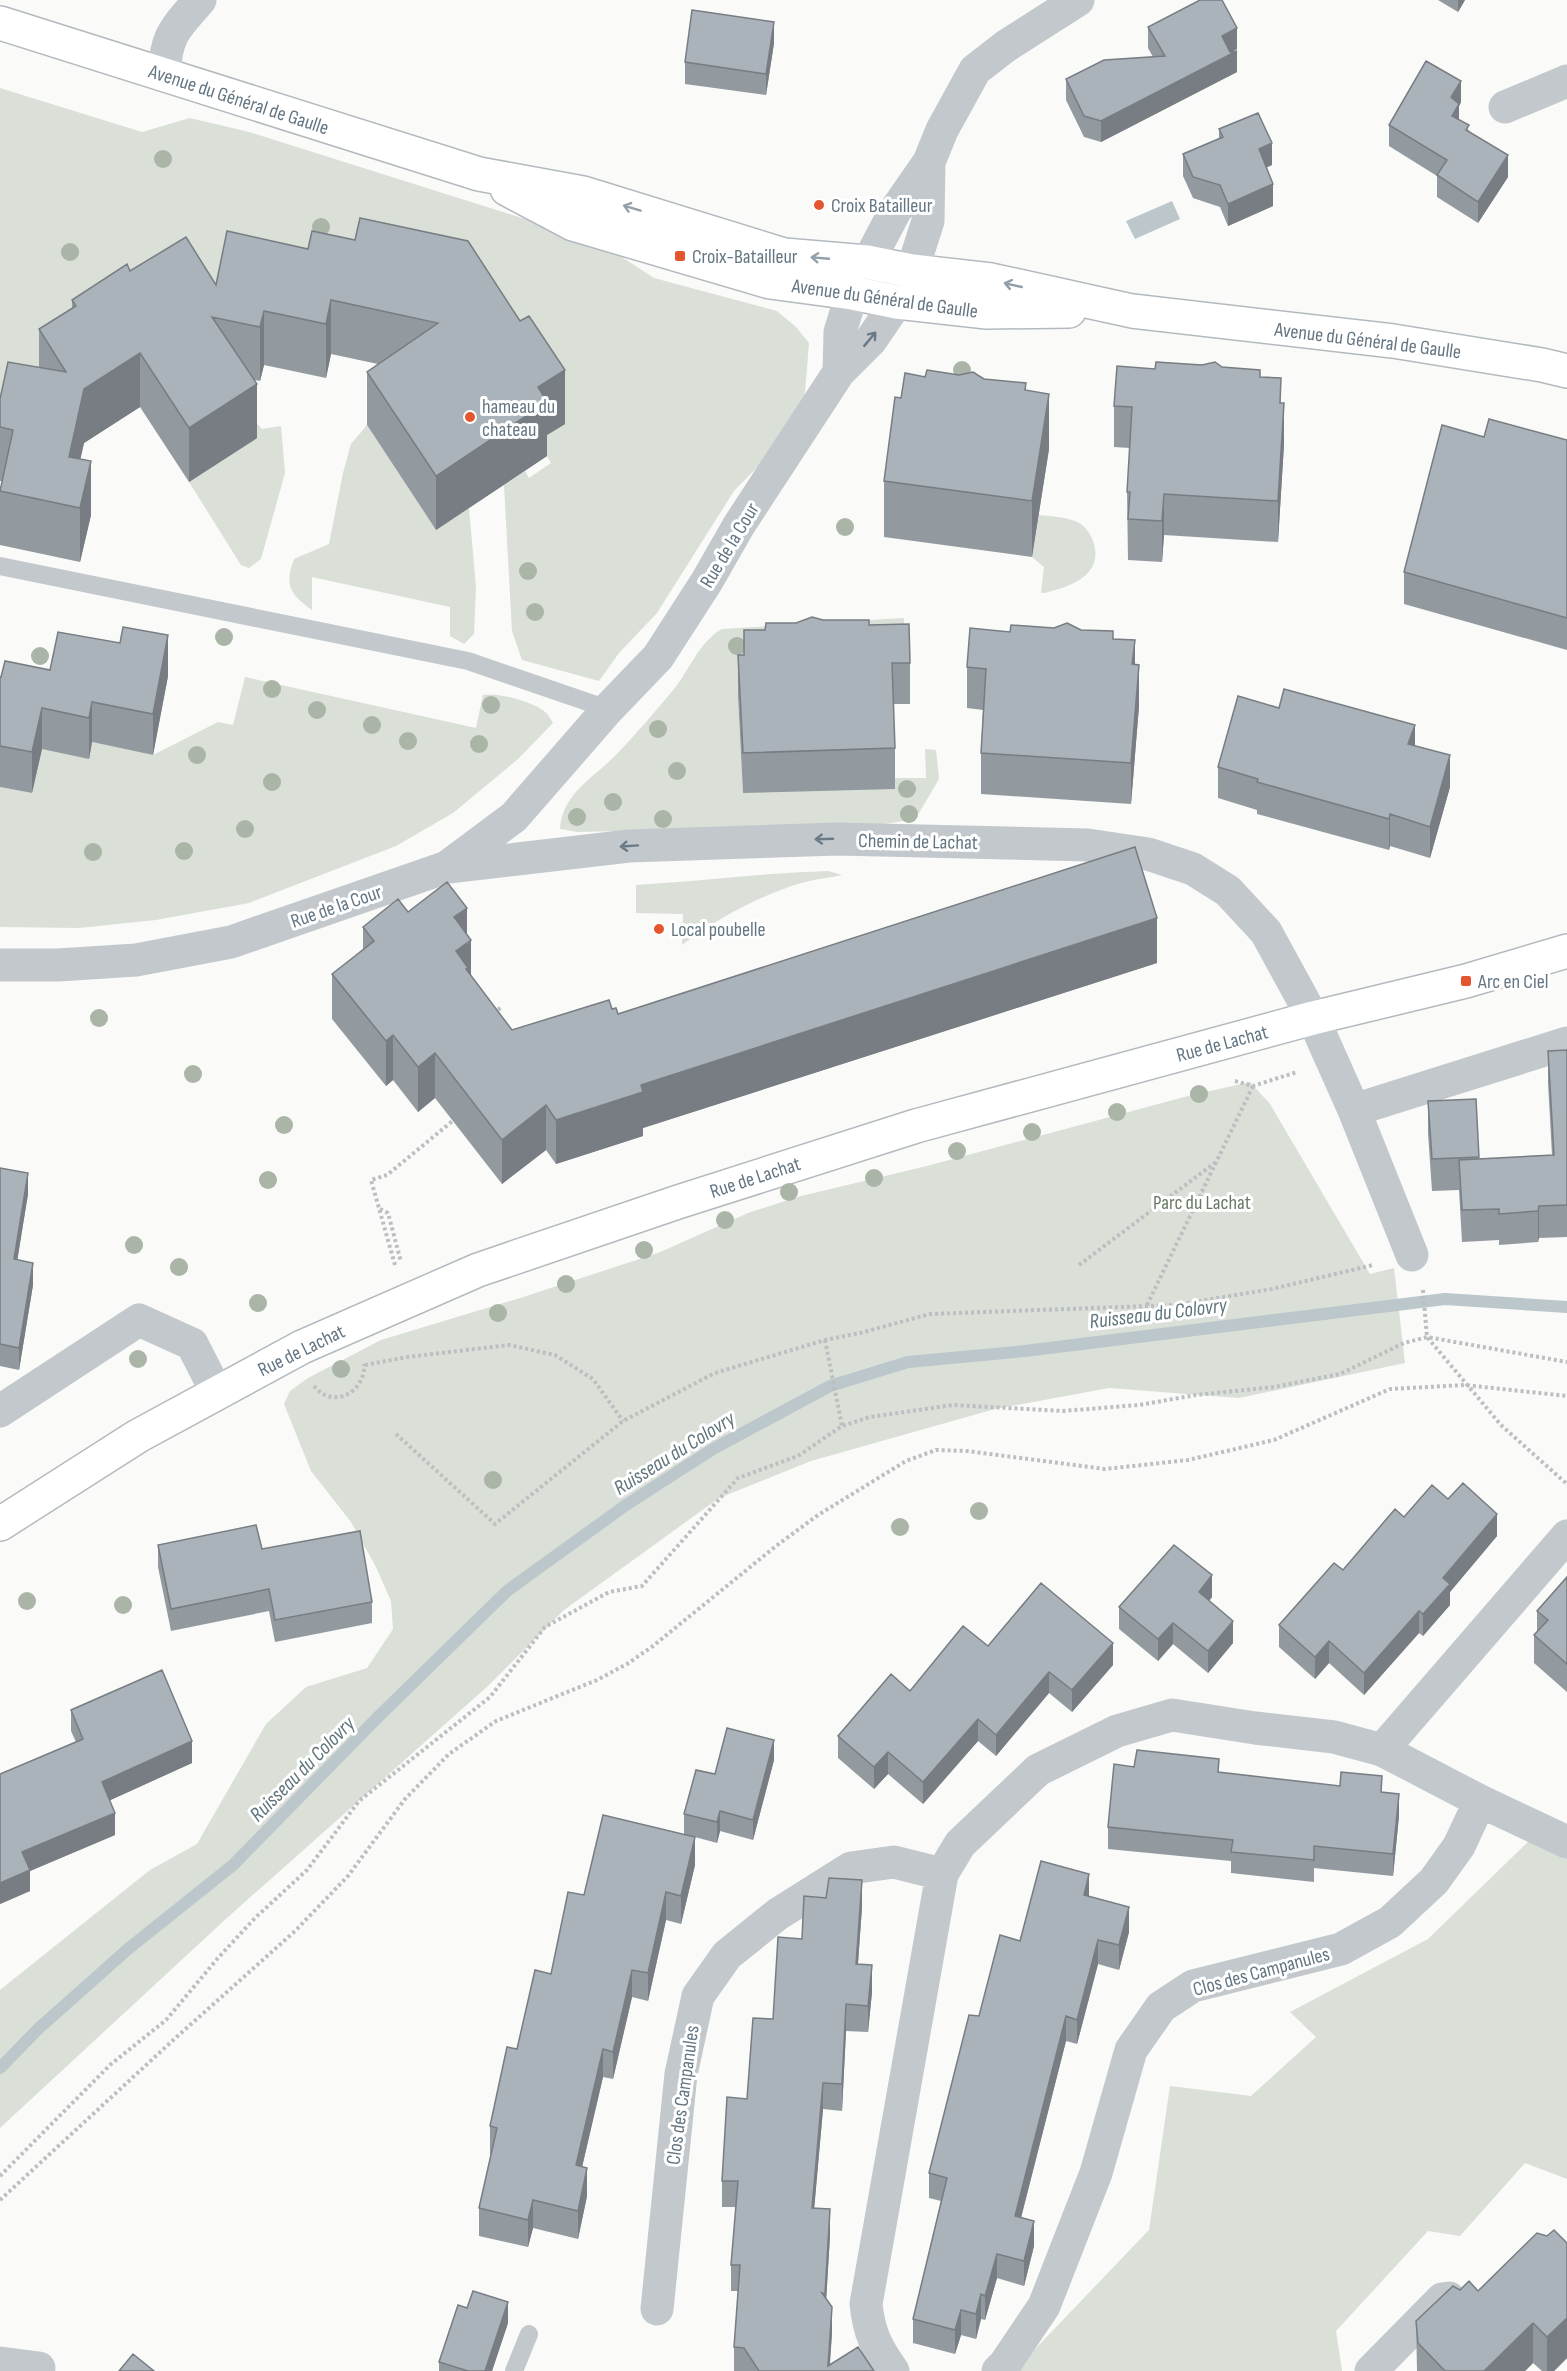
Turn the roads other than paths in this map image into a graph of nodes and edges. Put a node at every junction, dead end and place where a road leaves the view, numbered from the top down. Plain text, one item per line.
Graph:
1 (200, 0) edge
2 (1078, 0) edge
3 (0, 23) edge
4 (164, 75) junction
5 (1567, 81) edge
6 (1505, 107) dead end
7 (929, 162) junction
8 (479, 174) junction
9 (867, 262) junction
10 (912, 271) junction
11 (852, 293) junction
12 (897, 302) junction
13 (1132, 311) junction
14 (1567, 371) edge
15 (839, 372) junction
16 (0, 566) edge
17 (608, 709) junction
18 (447, 867) junction
19 (1567, 951) edge
20 (0, 965) edge
21 (1313, 1018) junction
22 (1567, 1043) edge
23 (1354, 1110) junction
24 (1412, 1255) road end
25 (217, 1393) junction
26 (0, 1411) edge
27 (0, 1524) edge
28 (1567, 1536) edge
29 (1382, 1750) junction
30 (1480, 1801) junction
31 (1567, 1842) edge
32 (942, 1874) junction
33 (1480, 2291) edge
34 (657, 2309) dead end
35 (529, 2334) dead end
36 (0, 2363) edge
37 (39, 2368) dead end
38 (514, 2371) edge
39 (893, 2371) edge
40 (998, 2371) edge
41 (1371, 2371) edge

1 - 4 street
2 - 7 street
3 - 4 street, Avenue du Général de Gaulle
4 - 8 street, Avenue du Général de Gaulle
5 - 6 street
7 - 9 street
7 - 10 street, Rue de la Cour
9 -> 8 street, Avenue du Général de Gaulle
8 - 11 street, Avenue du Général de Gaulle
9 - 10 street, Avenue du Général de Gaulle
9 - 11 street
10 - 12 street, Rue de la Cour
13 -> 10 street, Avenue du Général de Gaulle
11 - 12 street, Avenue du Général de Gaulle
11 - 15 street
12 - 13 street, Avenue du Général de Gaulle
15 -> 12 street, Rue de la Cour
13 - 14 street, Avenue du Général de Gaulle
15 - 17 street, Rue de la Cour
16 - 17 lane
17 - 18 street, Rue de la Cour
18 - 20 street, Rue de la Cour
21 -> 18 street, Chemin de Lachat
19 - 21 street, Rue de Lachat
21 - 23 street
21 - 25 street, Rue de Lachat
22 - 23 street
23 - 24 street
25 - 26 street
25 - 27 street, Rue de Lachat
28 - 29 street
29 - 30 street
29 - 32 street
30 - 31 street
30 - 40 street, Clos des Campanules
32 - 34 street, Clos des Campanules
32 - 39 street
33 - 41 street
35 - 38 lane
36 - 37 street

